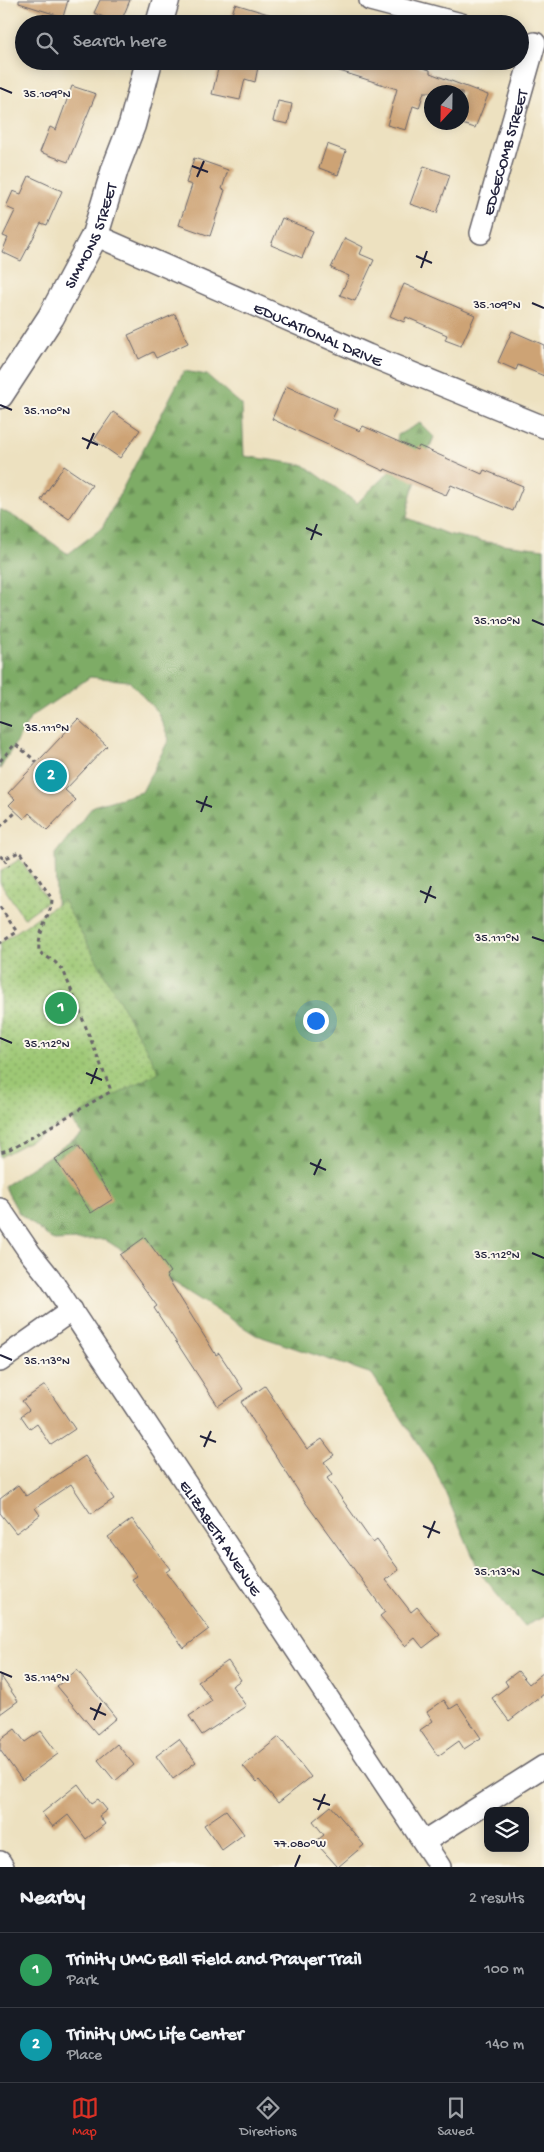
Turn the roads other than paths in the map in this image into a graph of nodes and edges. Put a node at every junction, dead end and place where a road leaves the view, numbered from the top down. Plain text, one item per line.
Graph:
1 (166, 0) edge
2 (370, 0) edge
3 (162, 15) edge
4 (428, 15) edge
5 (533, 42) edge
6 (529, 57) edge
7 (147, 70) edge
8 (525, 70) edge
9 (481, 233) dead end
10 (95, 235) junction
11 (0, 395) edge
12 (544, 427) edge
13 (0, 1209) edge
14 (72, 1310) junction
15 (0, 1361) edge
16 (544, 1766) edge
17 (424, 1842) junction
18 (0, 1862) edge
19 (4, 1867) edge
20 (440, 1867) edge

1 - 3 street
2 - 4 street
5 - 6 street, EDGECOMB STREET
7 - 10 street, SIMMONS STREET
8 - 9 street, EDGECOMB STREET
10 - 11 street, SIMMONS STREET
10 - 12 street, EDUCATIONAL DRIVE
13 - 14 street, ELIZABETH AVENUE
14 - 15 street
14 - 17 street, ELIZABETH AVENUE
16 - 17 street
17 - 20 street, ELIZABETH AVENUE
18 - 19 street

